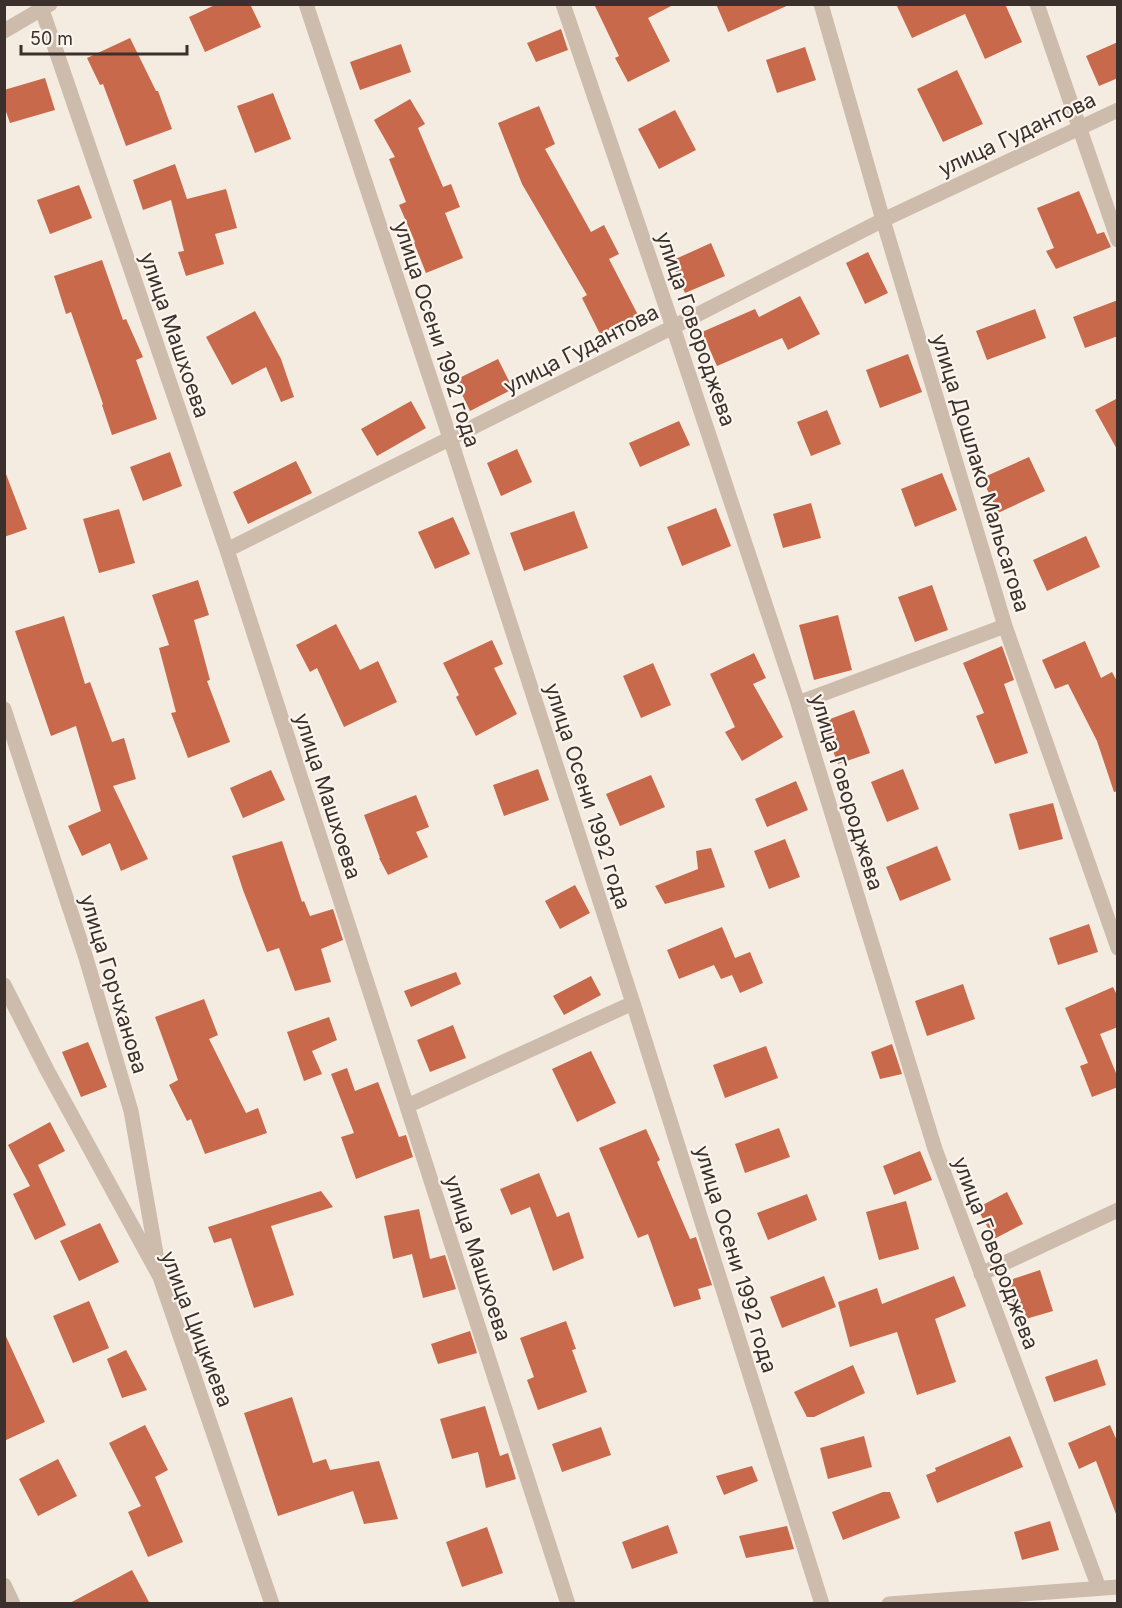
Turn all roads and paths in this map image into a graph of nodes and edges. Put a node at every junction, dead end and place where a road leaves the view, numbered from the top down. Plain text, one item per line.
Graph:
1 (306, 4) edge
2 (563, 4) edge
3 (820, 4) edge
4 (1037, 4) edge
5 (44, 6) edge
6 (4, 30) edge
7 (1118, 110) edge
8 (1079, 129) junction
9 (882, 220) junction
10 (1118, 240) edge
11 (673, 327) junction
12 (450, 438) junction
13 (226, 550) junction
14 (1005, 626) junction
15 (798, 703) junction
16 (4, 708) edge
17 (1118, 948) edge
18 (4, 985) edge
19 (633, 1003) junction
20 (406, 1106) junction
21 (1118, 1210) edge
22 (981, 1274) junction
23 (160, 1277) junction
24 (4, 1585) edge
25 (1118, 1587) edge
26 (1100, 1588) junction
27 (13, 1604) edge
28 (272, 1604) edge
29 (568, 1604) edge
30 (822, 1604) edge
31 (889, 1604) edge

1 - 12 street, улица Осени 1992 года
2 - 11 street, улица Говороджева
3 - 9 street, улица Дошлако Мальсагова
4 - 8 street
5 - 6 street
5 - 13 street, улица Машхоева
7 - 8 street, улица Гудантова
8 - 9 street, улица Гудантова
8 - 10 street
9 - 11 street, улица Гудантова
9 - 14 street, улица Дошлако Мальсагова
11 - 12 street, улица Гудантова
11 - 15 street, улица Говороджева
12 - 13 street, улица Гудантова
12 - 19 street, улица Осени 1992 года
13 - 20 street, улица Машхоева
14 - 15 street
14 - 17 street, улица Дошлако Мальсагова
15 - 22 street, улица Говороджева
16 - 23 street, улица Горчханова
18 - 23 street, улица Цицкиева
19 - 20 street
19 - 30 street, улица Осени 1992 года
20 - 29 street, улица Машхоева
21 - 22 street
22 - 26 street, улица Говороджева
23 - 28 street, улица Цицкиева
24 - 27 street
25 - 26 street
26 - 31 street

